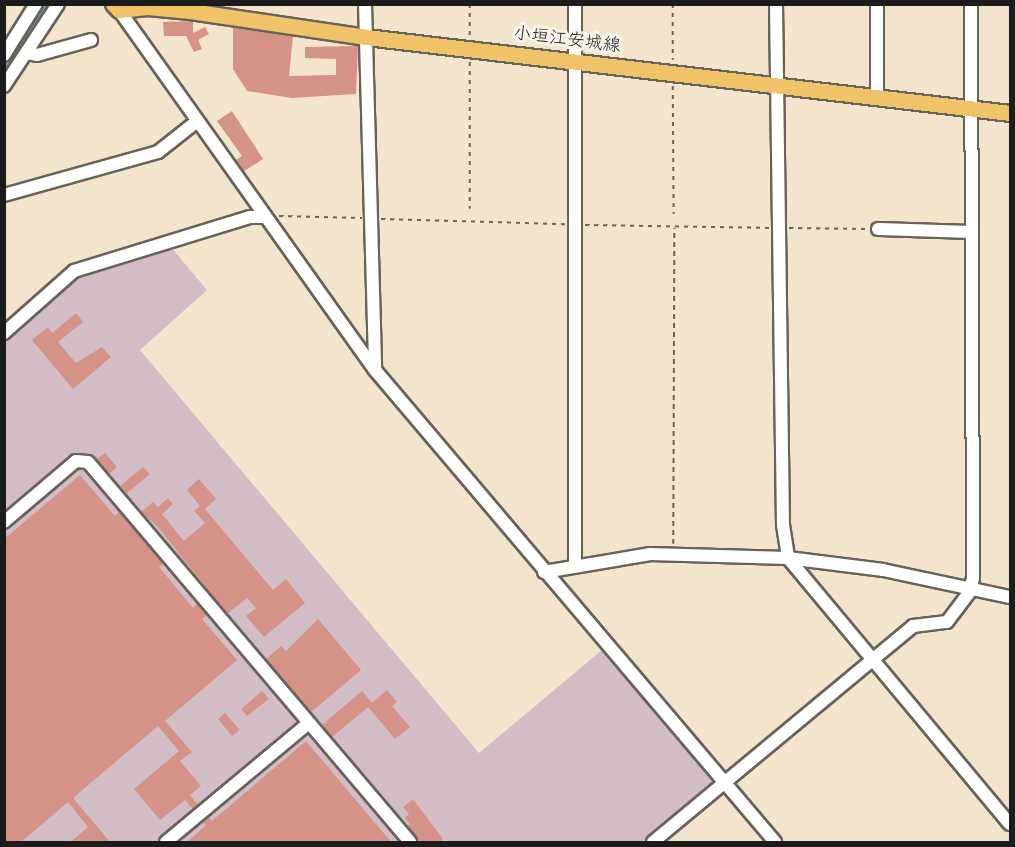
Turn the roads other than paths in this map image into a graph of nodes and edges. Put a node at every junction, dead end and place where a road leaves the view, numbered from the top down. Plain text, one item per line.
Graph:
1 (36, 4) edge
2 (58, 4) edge
3 (365, 4) edge
4 (574, 4) edge
5 (776, 4) edge
6 (877, 4) edge
7 (971, 4) edge
8 (111, 6) edge
9 (195, 9) edge
10 (366, 37) junction
11 (91, 40) dead end
12 (9, 43) edge
13 (27, 53) junction
14 (4, 55) edge
15 (574, 62) junction
16 (4, 86) edge
17 (778, 86) junction
18 (877, 98) junction
19 (971, 109) junction
20 (1011, 113) edge
21 (196, 122) junction
22 (4, 195) edge
23 (265, 217) junction
24 (878, 230) dead end
25 (972, 232) junction
26 (4, 333) edge
27 (375, 370) junction
28 (4, 522) edge
29 (788, 558) junction
30 (575, 566) junction
31 (544, 572) junction
32 (970, 591) junction
33 (1011, 597) edge
34 (870, 659) junction
35 (309, 723) junction
36 (723, 783) junction
37 (1011, 824) edge
38 (166, 843) edge
39 (410, 843) edge
40 (653, 843) edge
41 (775, 843) edge

1 - 12 street
2 - 13 street
3 - 10 street
4 - 15 street
5 - 17 street
6 - 18 street
7 - 19 street
8 - 9 main road, 小垣江安城線
8 - 21 street
9 - 10 main road, 小垣江安城線
10 - 15 main road, 小垣江安城線
10 - 27 street
11 - 13 street
12 - 14 street
13 - 16 street
15 - 17 main road, 小垣江安城線
15 - 30 street
17 - 18 main road, 小垣江安城線
17 - 29 street
18 - 19 main road, 小垣江安城線
19 - 20 main road, 小垣江安城線
19 - 25 street
21 - 22 street
21 - 23 street
23 - 26 street
23 - 27 street
24 - 25 street
25 - 32 street
27 - 31 street
28 - 35 street
29 - 30 street
29 - 32 street
29 - 34 street
30 - 31 street
31 - 36 street
32 - 33 street
32 - 34 street
34 - 36 street
34 - 37 street
35 - 38 street
35 - 39 street
36 - 40 street
36 - 41 street

